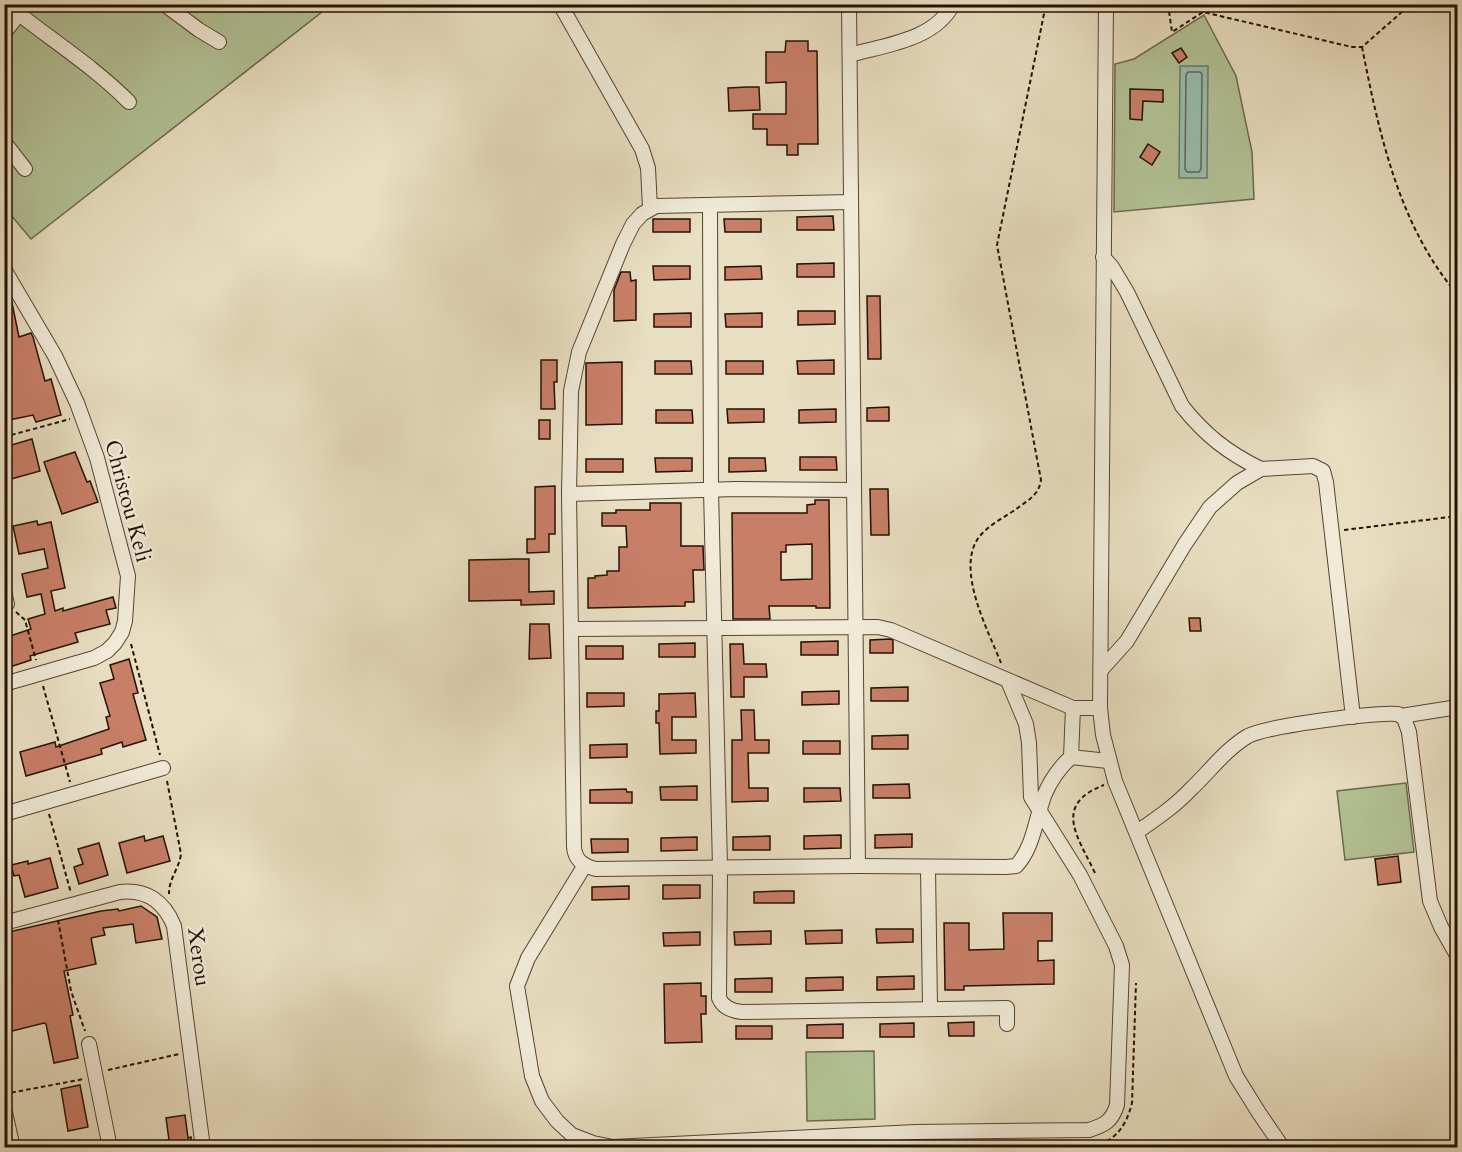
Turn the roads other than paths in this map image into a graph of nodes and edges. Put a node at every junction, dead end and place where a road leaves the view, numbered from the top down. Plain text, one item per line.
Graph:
1 (164, 4) edge
2 (560, 4) edge
3 (849, 4) edge
4 (953, 4) edge
5 (1106, 4) edge
6 (23, 9) edge
7 (4, 33) edge
8 (219, 42) dead end
9 (850, 56) junction
10 (129, 102) dead end
11 (4, 142) edge
12 (25, 169) dead end
13 (851, 202) junction
14 (710, 205) junction
15 (650, 208) junction
16 (1103, 257) junction
17 (4, 269) edge
18 (1261, 469) junction
19 (711, 490) junction
20 (854, 490) junction
21 (569, 494) junction
22 (855, 626) junction
23 (713, 628) junction
24 (571, 629) junction
25 (1101, 670) junction
26 (1008, 681) junction
27 (4, 684) edge
28 (1458, 707) edge
29 (1073, 708) junction
30 (1100, 708) junction
31 (1401, 716) junction
32 (1353, 717) junction
33 (1068, 760) junction
34 (1108, 761) junction
35 (163, 768) road end
36 (1039, 812) junction
37 (4, 814) edge
38 (1137, 832) junction
39 (585, 865) junction
40 (858, 866) junction
41 (720, 867) junction
42 (928, 868) junction
43 (4, 923) edge
44 (1458, 957) edge
45 (930, 1008) junction
46 (1007, 1024) dead end
47 (89, 1044) road end
48 (4, 1108) edge
49 (14, 1148) edge
50 (110, 1148) edge
51 (203, 1148) edge
52 (1283, 1148) edge

1 - 8 street
2 - 15 street
3 - 9 street
4 - 9 street
5 - 16 street
6 - 7 street
6 - 10 street
9 - 13 street
11 - 12 street
13 - 14 street
13 - 20 street
14 - 15 street
14 - 19 street
15 - 21 street
16 - 18 street
16 - 25 street
17 - 27 street, Christou Keli
18 - 25 street
18 - 32 street
19 - 20 street
19 - 21 street
19 - 23 street
20 - 22 street
21 - 24 street
22 - 23 street
22 - 26 street
22 - 40 street
23 - 24 street
23 - 41 street
24 - 39 street
25 - 30 street
26 - 29 street
26 - 36 street
28 - 31 street
29 - 30 street
29 - 33 street
30 - 34 street
31 - 32 street
31 - 44 street
32 - 38 street
33 - 34 street
33 - 36 street
34 - 38 street
35 - 37 street
36 - 39 street
36 - 42 street
38 - 52 street
39 - 41 street
40 - 41 street
40 - 42 street
41 - 45 street
42 - 45 street
43 - 51 street, Xerou
45 - 46 street
47 - 50 street
48 - 49 street

